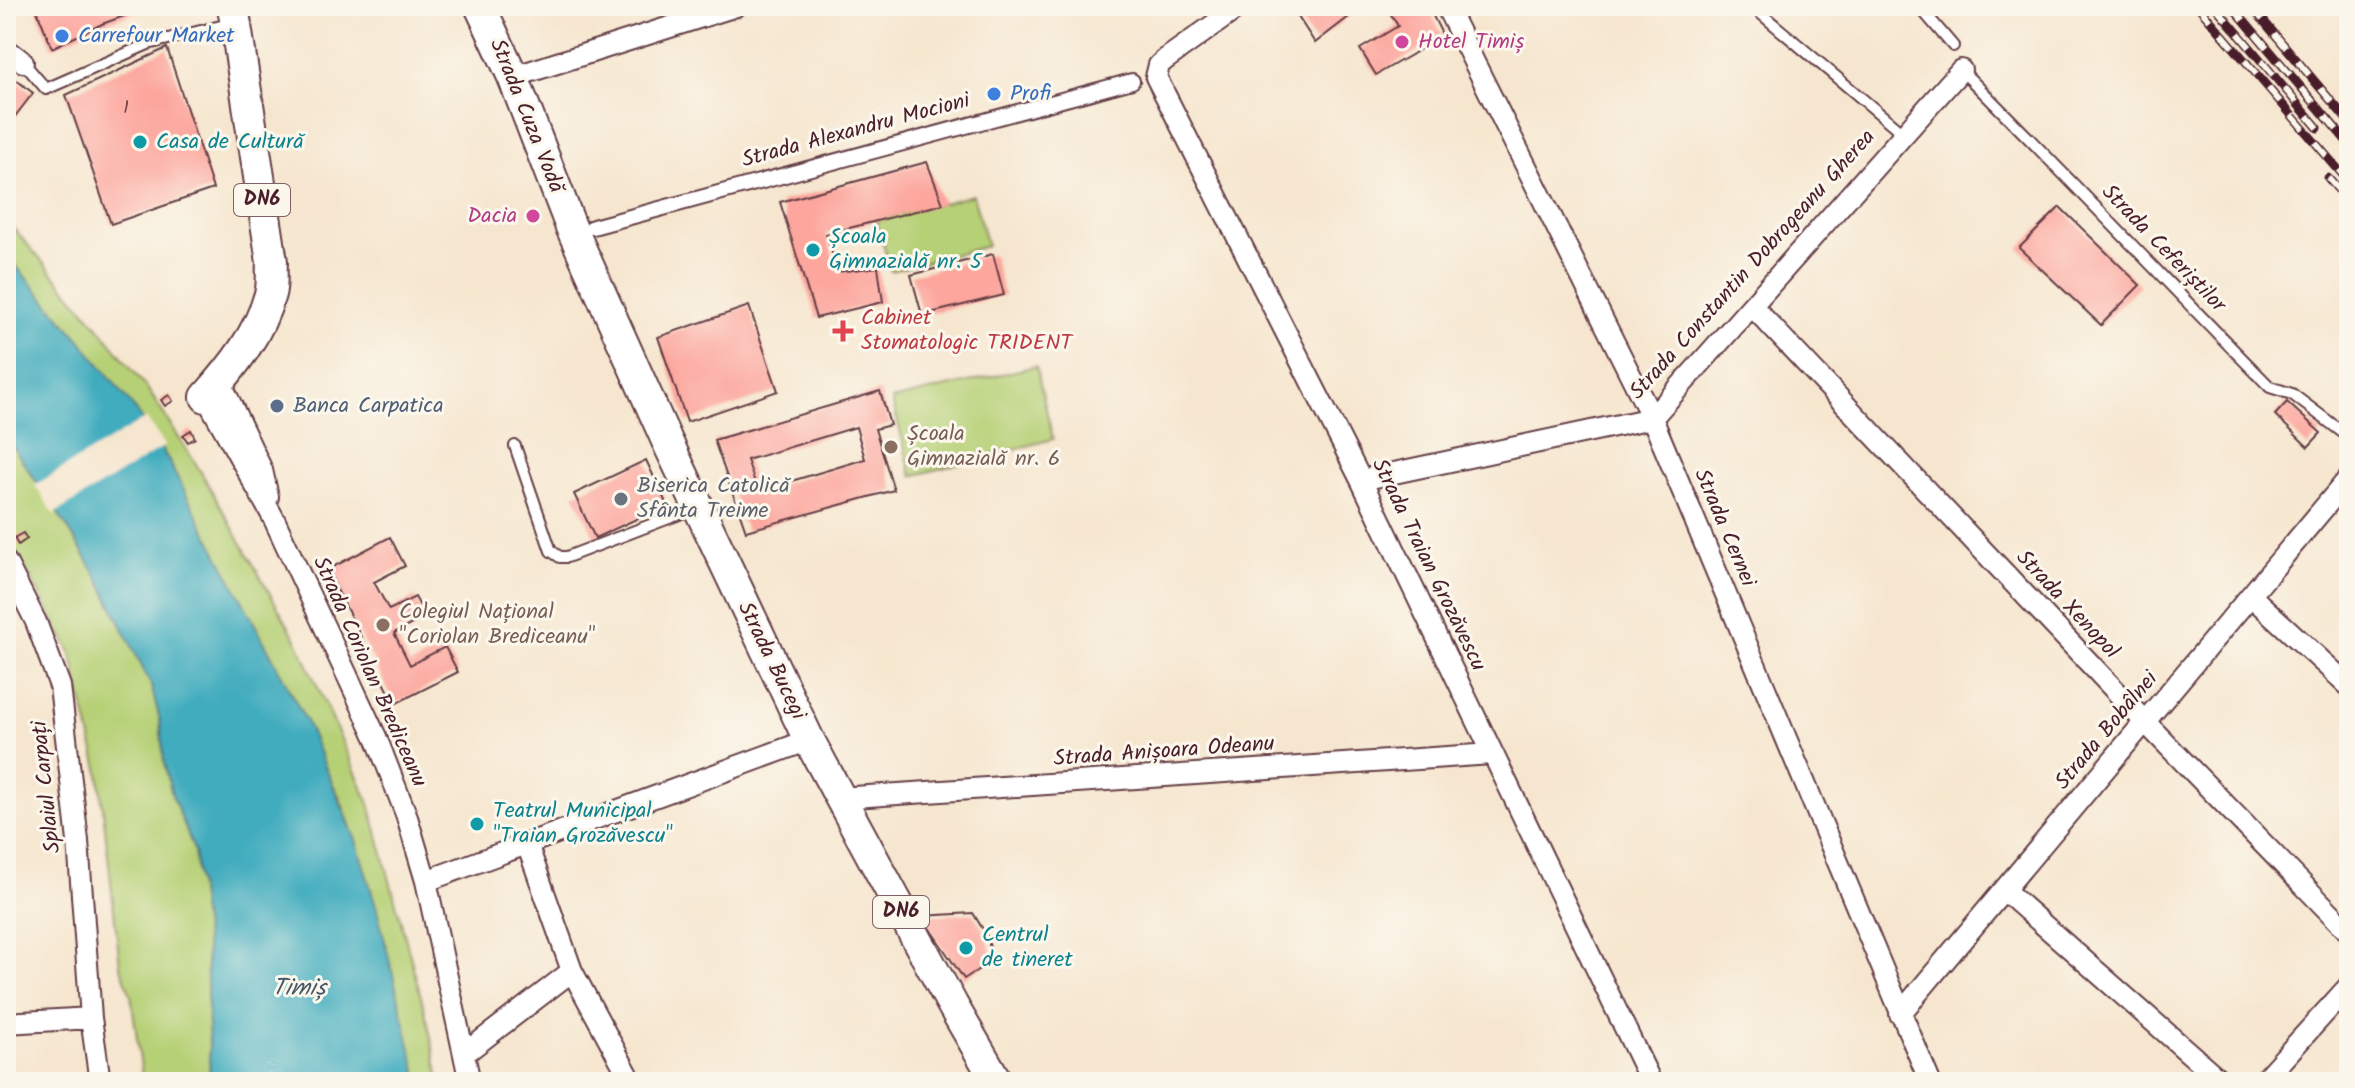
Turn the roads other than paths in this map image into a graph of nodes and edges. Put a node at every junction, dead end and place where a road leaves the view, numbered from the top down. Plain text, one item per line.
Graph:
1 (480, 6) edge
2 (736, 6) edge
3 (1240, 6) edge
4 (1446, 6) edge
5 (1919, 6) edge
6 (1758, 8) edge
7 (234, 14) edge
8 (1953, 46) dead end
9 (6, 49) edge
10 (23, 62) joint
11 (1961, 70) joint
12 (513, 77) junction
13 (1132, 81) dead end
14 (1905, 135) junction
15 (582, 227) junction
16 (1753, 307) junction
17 (213, 389) joint
18 (1652, 418) junction
19 (2349, 437) edge
20 (515, 446) dead end
21 (2349, 478) edge
22 (1361, 480) junction
23 (697, 507) junction
24 (6, 562) edge
25 (2251, 596) junction
26 (2349, 686) edge
27 (2146, 723) junction
28 (809, 740) junction
29 (1492, 754) junction
30 (839, 798) junction
31 (527, 844) junction
32 (426, 881) junction
33 (2004, 890) junction
34 (2349, 932) edge
35 (572, 971) junction
36 (2349, 986) edge
37 (1900, 1014) junction
38 (91, 1018) junction
39 (6, 1023) edge
40 (464, 1054) junction
41 (100, 1082) edge
42 (470, 1082) edge
43 (632, 1082) edge
44 (997, 1082) edge
45 (1651, 1082) edge
46 (1930, 1082) edge
47 (2222, 1082) edge
48 (2262, 1082) edge

1 - 12 main road, Strada Cuza Vodă / DN6
2 - 12 street
3 - 22 street, Strada Traian Grozăvescu
4 - 18 street, Strada Cernei
5 - 8 lane
6 - 14 lane
7 - 10 lane
7 - 17 main road, DN6
9 - 10 street
11 - 14 street, Strada Constantin Dobrogeanu Gherea
11 - 19 lane, Strada Ceferiștilor
12 - 15 main road, Strada Cuza Vodă / DN6
13 - 15 street, Strada Alexandru Mocioni
14 - 16 street, Strada Constantin Dobrogeanu Gherea
15 - 23 main road, Strada Bucegi / DN6
16 - 18 street, Strada Constantin Dobrogeanu Gherea
16 - 27 street, Strada Xenopol
17 - 32 street, Strada Coriolan Brediceanu
18 - 22 street, Strada Constantin Dobrogeanu Gherea
18 - 37 street, Strada Cernei
20 - 23 lane
21 - 25 street, Strada Bobâlnei
22 - 29 street, Strada Traian Grozăvescu
23 - 28 main road, Strada Bucegi / DN6
24 - 38 street, Splaiul Carpați
25 - 26 street
25 - 27 street, Strada Bobâlnei
27 - 33 street, Strada Bobâlnei
27 - 34 street, Strada Xenopol
28 - 30 main road, Strada Bucegi / DN6
28 - 31 street
29 - 30 street, Strada Anișoara Odeanu
29 - 45 street, Strada Traian Grozăvescu
30 - 44 main road, Strada Bucegi / DN6
31 - 32 street
31 - 35 street
32 - 40 street, Strada Coriolan Brediceanu
33 - 37 street, Strada Bobâlnei
33 - 47 street
35 - 40 street
35 - 43 street
36 - 48 street
37 - 46 street, Strada Cernei
38 - 39 street
38 - 41 street, Splaiul Carpați
40 - 42 street, Strada Coriolan Brediceanu

